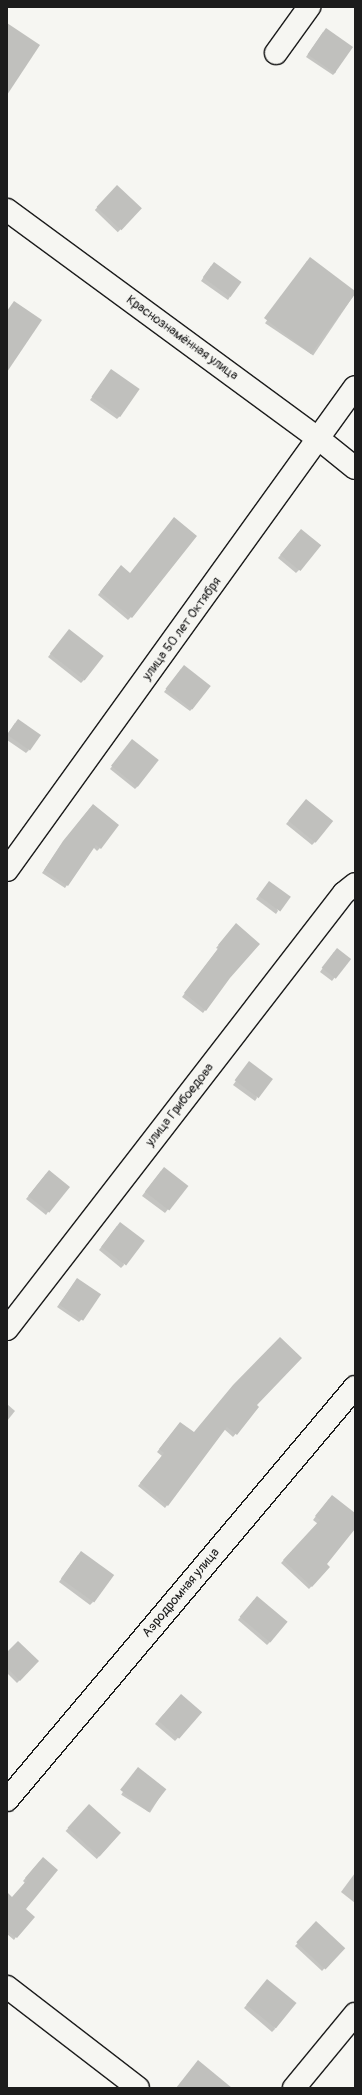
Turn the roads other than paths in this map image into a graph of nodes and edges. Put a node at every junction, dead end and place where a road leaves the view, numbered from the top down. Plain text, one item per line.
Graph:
1 (309, 7) edge
2 (276, 53) dead end
3 (7, 210) edge
4 (355, 387) edge
5 (319, 439) junction
6 (355, 468) edge
7 (7, 870) edge
8 (355, 884) edge
9 (7, 1329) edge
10 (355, 1387) edge
11 (7, 1800) edge
12 (7, 1987) edge
13 (355, 2014) edge
14 (138, 2088) edge
15 (294, 2088) edge

1 - 2 street
3 - 5 street, Краснознамённая улица
4 - 5 street, улица 50 лет Октября
5 - 6 street, Краснознамённая улица
5 - 7 street, улица 50 лет Октября
8 - 9 street, улица Грибоедова
10 - 11 street, Аэродромная улица
12 - 14 street
13 - 15 street

